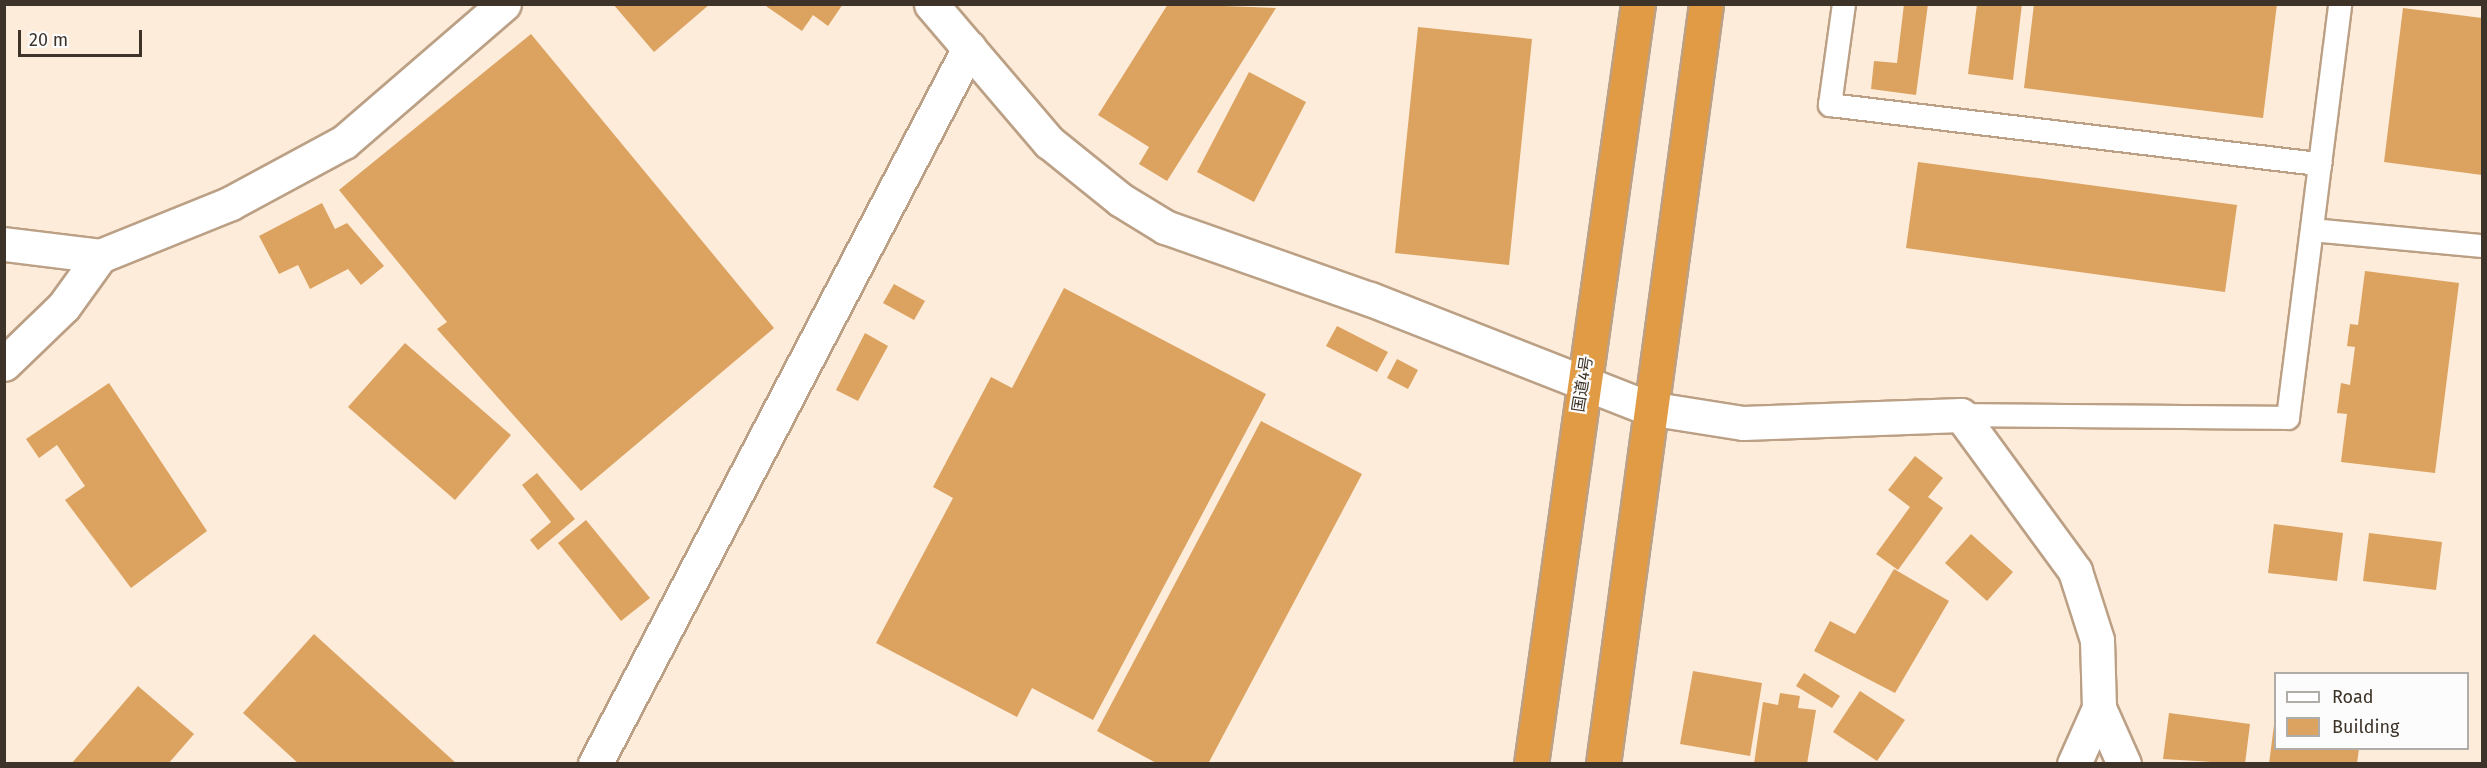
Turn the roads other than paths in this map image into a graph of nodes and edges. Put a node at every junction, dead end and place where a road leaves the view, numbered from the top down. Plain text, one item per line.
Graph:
1 (504, 4) edge
2 (931, 4) edge
3 (1638, 4) edge
4 (1706, 4) edge
5 (1844, 4) edge
6 (2340, 4) edge
7 (969, 48) junction
8 (2320, 164) junction
9 (2312, 230) junction
10 (4, 244) edge
11 (2482, 246) edge
12 (100, 256) junction
13 (4, 364) edge
14 (1583, 387) junction
15 (1648, 408) junction
16 (1961, 415) junction
17 (2099, 708) junction
18 (595, 764) edge
19 (1531, 764) edge
20 (1603, 764) edge
21 (2074, 764) edge
22 (2124, 764) edge

1 - 12 street
2 - 7 street
3 - 14 highway, 国道4号
4 - 15 highway
5 - 8 lane
6 - 8 lane
7 - 14 street
7 - 18 street
8 - 9 lane
9 - 11 lane
9 - 16 lane
10 - 12 street
12 - 13 street
14 - 15 street
14 - 19 highway, 国道4号
15 - 16 street
15 - 20 highway
16 - 17 street
17 - 21 street
17 - 22 street

